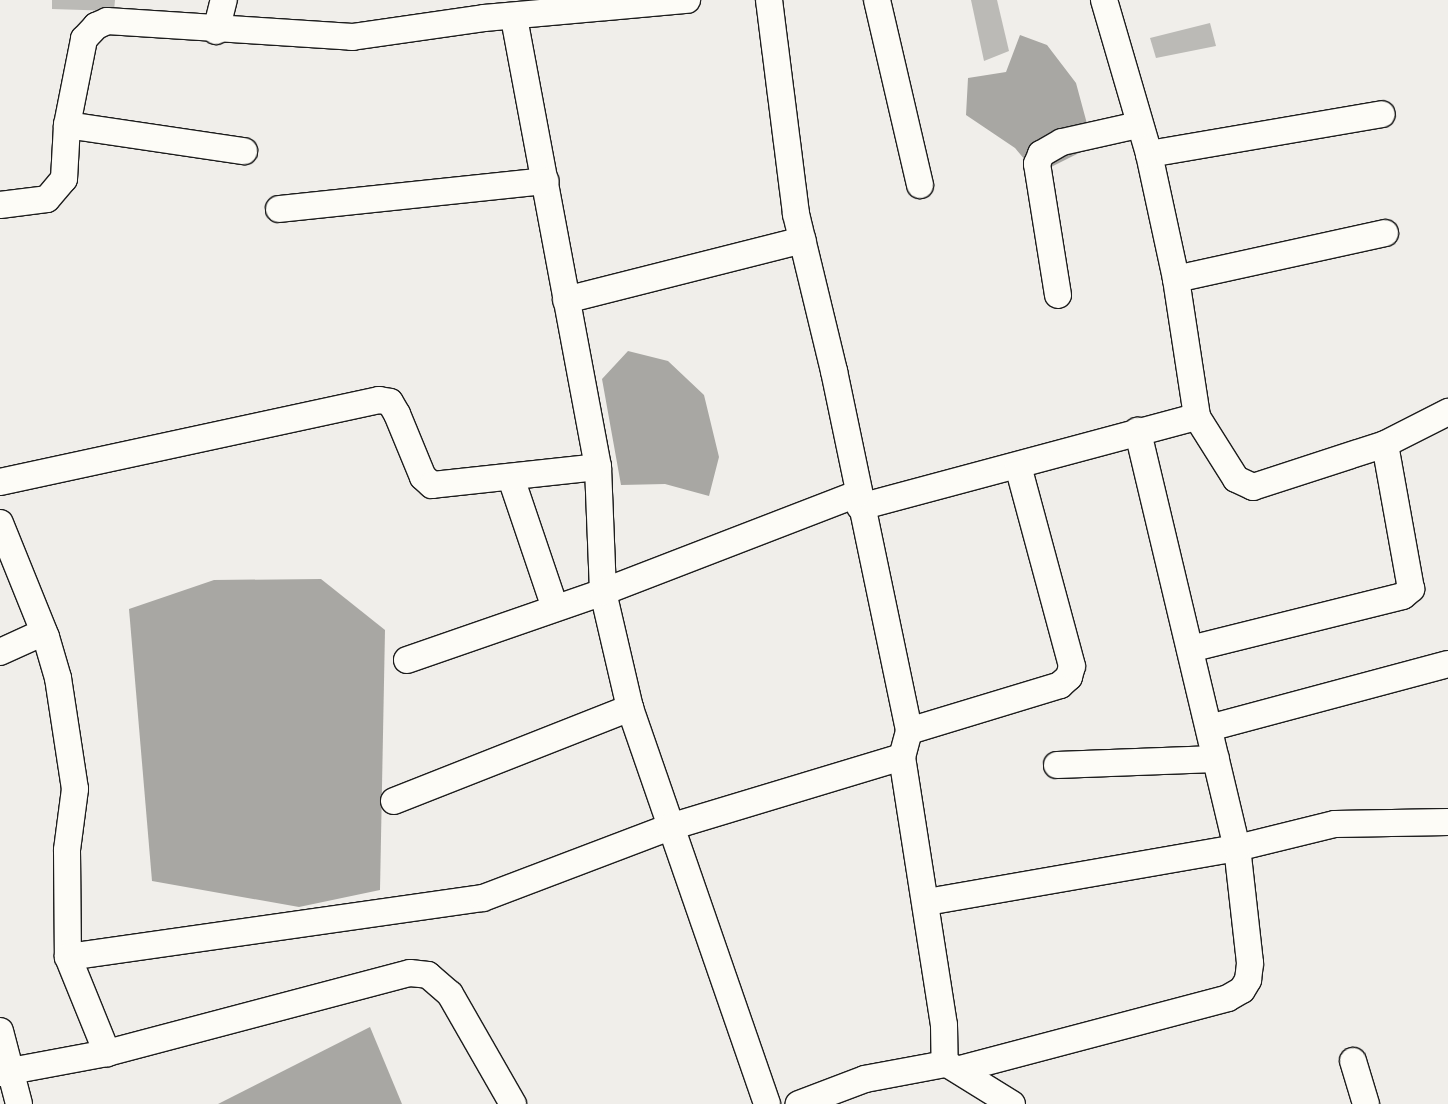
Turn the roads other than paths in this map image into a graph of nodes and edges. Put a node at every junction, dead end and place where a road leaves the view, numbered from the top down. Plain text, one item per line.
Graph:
1 (224, 0) edge
2 (687, 0) edge
3 (769, 0) edge
4 (877, 0) edge
5 (1104, 0) edge
6 (484, 9) edge
7 (514, 18) junction
8 (216, 31) junction
9 (1382, 114) dead end
10 (1138, 125) junction
11 (67, 126) junction
12 (244, 151) dead end
13 (1149, 154) junction
14 (546, 181) junction
15 (920, 185) dead end
16 (0, 205) edge
17 (279, 209) dead end
18 (1385, 233) dead end
19 (803, 240) junction
20 (1176, 280) junction
21 (1058, 295) dead end
22 (566, 300) junction
23 (1448, 412) edge
24 (1197, 417) junction
25 (1138, 431) junction
26 (1385, 444) junction
27 (1018, 466) junction
28 (598, 467) junction
29 (511, 478) junction
30 (0, 482) edge
31 (858, 501) junction
32 (0, 523) edge
33 (603, 592) junction
34 (555, 608) junction
35 (44, 632) junction
36 (1190, 649) junction
37 (0, 652) edge
38 (406, 660) dead end
39 (1448, 664) edge
40 (630, 708) junction
41 (1209, 728) junction
42 (909, 731) junction
43 (902, 757) junction
44 (1216, 760) junction
45 (1057, 765) dead end
46 (394, 801) dead end
47 (670, 827) junction
48 (1446, 829) edge
49 (1238, 848) junction
50 (926, 902) junction
51 (68, 957) junction
52 (0, 1031) edge
53 (107, 1053) junction
54 (1352, 1061) dead end
55 (952, 1067) junction
56 (5, 1072) edge
57 (19, 1104) edge
58 (513, 1104) edge
59 (767, 1104) edge
60 (799, 1104) edge
61 (1012, 1104) edge
62 (1366, 1104) edge

1 - 8 street
2 - 7 street
3 - 19 street
4 - 15 street
5 - 10 street
6 - 7 street
6 - 8 street
7 - 14 street
8 - 11 street
9 - 13 street
10 - 13 street
10 - 21 street
11 - 12 street
11 - 16 street
13 - 20 street
14 - 17 street
14 - 22 street
18 - 20 street
19 - 22 street
19 - 31 street
20 - 24 street
22 - 28 street
23 - 26 street
24 - 25 street
24 - 26 street
25 - 27 street
25 - 36 street
26 - 36 street
27 - 31 street
27 - 42 street
28 - 29 street
28 - 33 street
29 - 30 street
29 - 34 street
31 - 33 street
31 - 42 street
32 - 35 street
33 - 34 street
33 - 40 street
34 - 38 street
35 - 37 street
35 - 51 street
36 - 41 street
39 - 41 street
40 - 46 street
40 - 47 street
41 - 44 street
42 - 43 street
43 - 47 street
43 - 50 street
44 - 45 street
44 - 49 street
47 - 51 street
47 - 59 street
48 - 49 street
49 - 50 street
49 - 55 street
50 - 55 street
51 - 53 street
52 - 56 street
53 - 56 street
53 - 58 street
54 - 62 street
55 - 60 street
55 - 61 street
56 - 57 street

